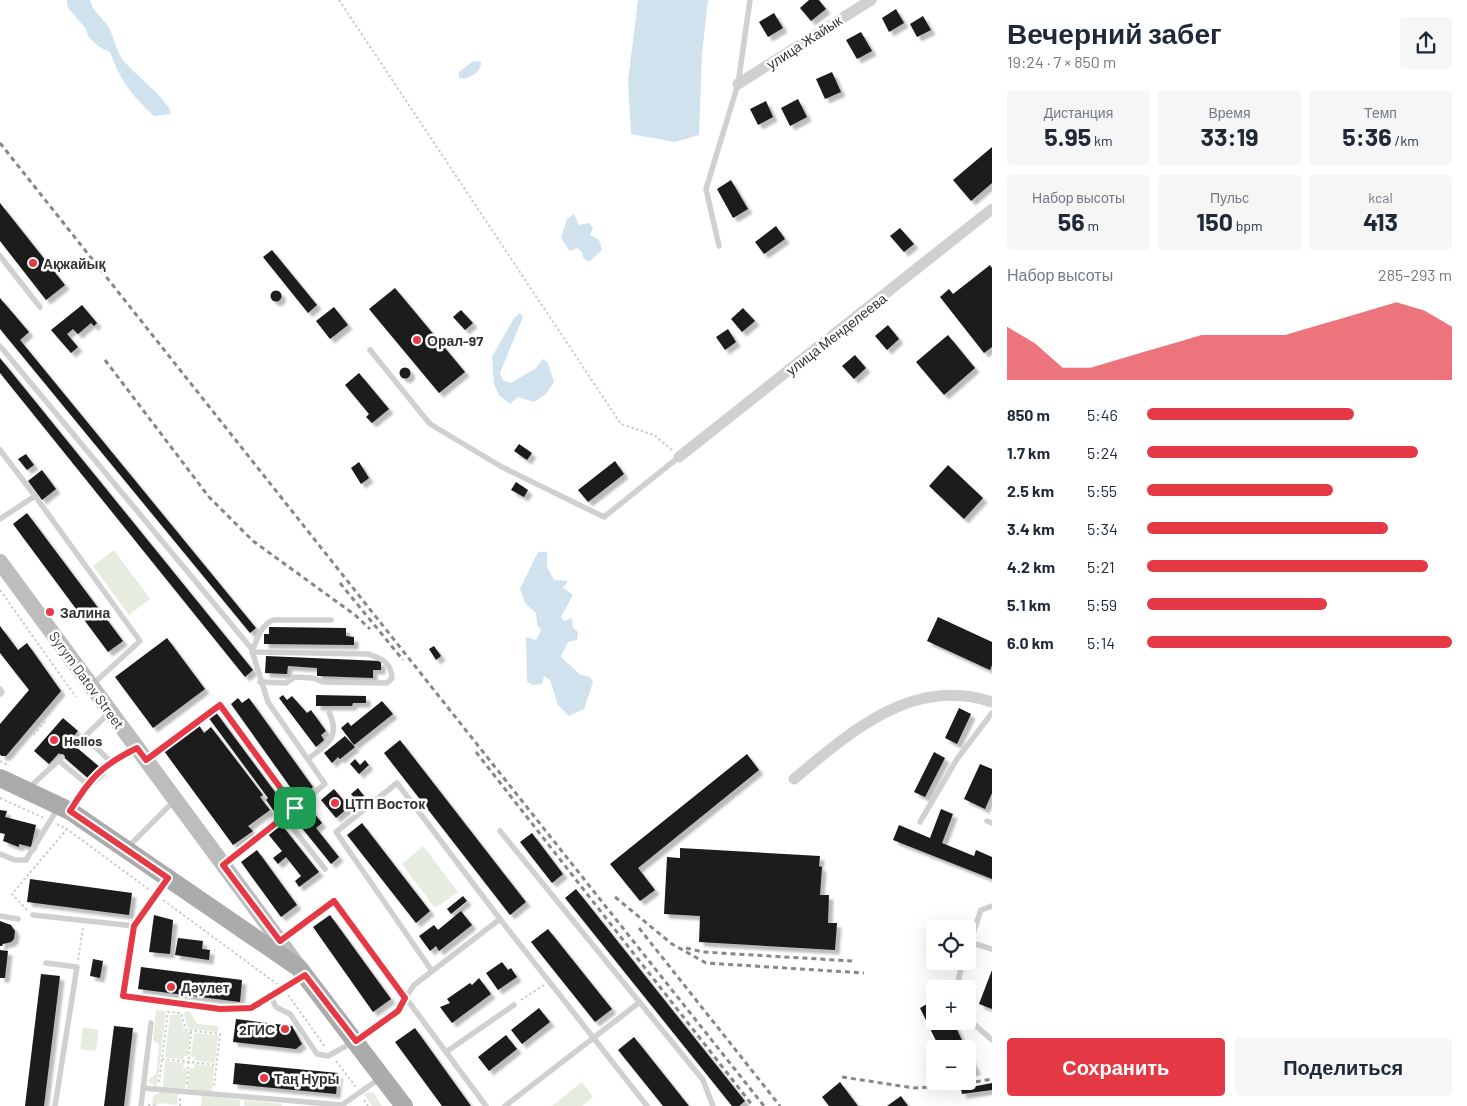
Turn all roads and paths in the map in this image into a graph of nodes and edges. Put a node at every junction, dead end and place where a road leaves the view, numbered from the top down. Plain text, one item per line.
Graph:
1 (339, 0) edge
2 (750, 0) edge
3 (871, 0) edge
4 (738, 84) junction
5 (992, 209) edge
6 (719, 246) dead end
7 (0, 256) edge
8 (40, 307) dead end
9 (0, 346) edge
10 (370, 350) dead end
11 (0, 450) edge
12 (679, 457) junction
13 (35, 496) junction
14 (0, 519) edge
15 (0, 562) edge
16 (0, 590) edge
17 (331, 620) dead end
18 (252, 652) junction
19 (260, 682) junction
20 (92, 685) junction
21 (0, 688) edge
22 (0, 694) edge
23 (76, 697) dead end
24 (991, 699) edge
25 (220, 705) joint
26 (111, 712) junction
27 (329, 712) dead end
28 (992, 713) edge
29 (46, 720) dead end
30 (34, 735) dead end
31 (85, 737) junction
32 (76, 745) dead end
33 (141, 754) junction
34 (308, 759) junction
35 (110, 761) junction
36 (0, 778) edge
37 (794, 780) dead end
38 (87, 784) junction
39 (27, 790) junction
40 (0, 798) edge
41 (175, 800) junction
42 (295, 808) junction
43 (61, 817) junction
44 (284, 817) junction
45 (920, 822) dead end
46 (500, 831) dead end
47 (126, 849) junction
48 (0, 854) edge
49 (223, 865) junction
50 (325, 869) dead end
51 (168, 878) junction
52 (156, 895) junction
53 (992, 906) edge
54 (33, 915) joint
55 (0, 916) edge
56 (18, 919) dead end
57 (500, 920) junction
58 (84, 921) junction
59 (976, 923) edge
60 (134, 926) junction
61 (280, 941) junction
62 (976, 946) edge
63 (992, 949) edge
64 (46, 963) dead end
65 (77, 967) junction
66 (302, 971) junction
67 (432, 971) junction
68 (549, 982) junction
69 (284, 989) junction
70 (270, 997) junction
71 (405, 998) junction
72 (640, 1002) junction
73 (514, 1005) joint
74 (151, 1023) dead end
75 (976, 1026) edge
76 (191, 1031) junction
77 (594, 1038) junction
78 (992, 1040) edge
79 (356, 1041) junction
80 (446, 1052) junction
81 (331, 1054) junction
82 (162, 1059) junction
83 (189, 1062) junction
84 (217, 1065) junction
85 (382, 1077) junction
86 (143, 1088) junction
87 (159, 1089) junction
88 (186, 1092) junction
89 (360, 1093) junction
90 (213, 1094) junction
91 (55, 1106) edge
92 (141, 1106) edge
93 (404, 1106) edge
94 (486, 1106) edge
95 (505, 1106) edge
96 (647, 1106) edge
97 (713, 1106) edge

1 - 12 path
2 - 4 lane
3 - 4 street, улица Жайык
4 - 6 lane
5 - 12 street, улица Менделеева
7 - 8 lane
9 - 18 lane
10 - 12 lane
11 - 13 lane
13 - 14 lane
13 - 20 lane
15 - 20 main road, Syrym Datov Street
16 - 23 path
17 - 18 lane
18 - 19 lane
18 - 19 lane
19 - 34 lane
20 - 26 main road, Syrym Datov Street
21 - 22 lane
24 - 37 street
25 - 33 path
25 - 42 lane
26 - 31 lane
26 - 33 main road, Syrym Datov Street
27 - 34 lane
28 - 45 lane
29 - 30 path
31 - 32 lane
31 - 35 lane
33 - 35 lane
33 - 41 main road, Syrym Datov Street
34 - 42 lane
35 - 38 lane
36 - 39 main road
38 - 39 lane
38 - 43 lane
39 - 43 main road
40 - 43 path
41 - 47 lane
41 - 49 main road, Syrym Datov Street
42 - 44 lane
43 - 47 main road
43 - 48 lane
43 - 52 path
43 - 54 path
44 - 49 lane
44 - 50 lane
46 - 72 lane
47 - 51 main road
49 - 61 main road, Syrym Datov Street
51 - 52 lane
51 - 66 main road
52 - 60 lane
52 - 69 path
53 - 59 lane
54 - 58 lane
55 - 56 lane
57 - 67 lane
57 - 67 lane
57 - 68 lane
58 - 60 lane
58 - 65 path
60 - 70 lane
61 - 66 main road, Syrym Datov Street
61 - 71 lane
62 - 63 lane
64 - 65 lane
65 - 91 lane
66 - 69 lane
66 - 79 main road
67 - 71 lane
68 - 73 path
68 - 77 lane
69 - 70 lane
69 - 81 path
70 - 81 lane
71 - 79 lane
71 - 80 lane
72 - 77 lane
72 - 97 lane
73 - 80 lane
74 - 86 lane
75 - 78 lane
76 - 82 path
76 - 83 path
76 - 84 path
77 - 95 lane
77 - 96 lane
79 - 81 lane
79 - 85 main road
80 - 94 lane
81 - 89 path
82 - 83 path
82 - 87 path
83 - 84 path
83 - 88 path
84 - 90 path
85 - 89 lane
85 - 93 main road
86 - 87 lane
86 - 92 lane
87 - 88 lane
88 - 90 lane
89 - 90 lane

